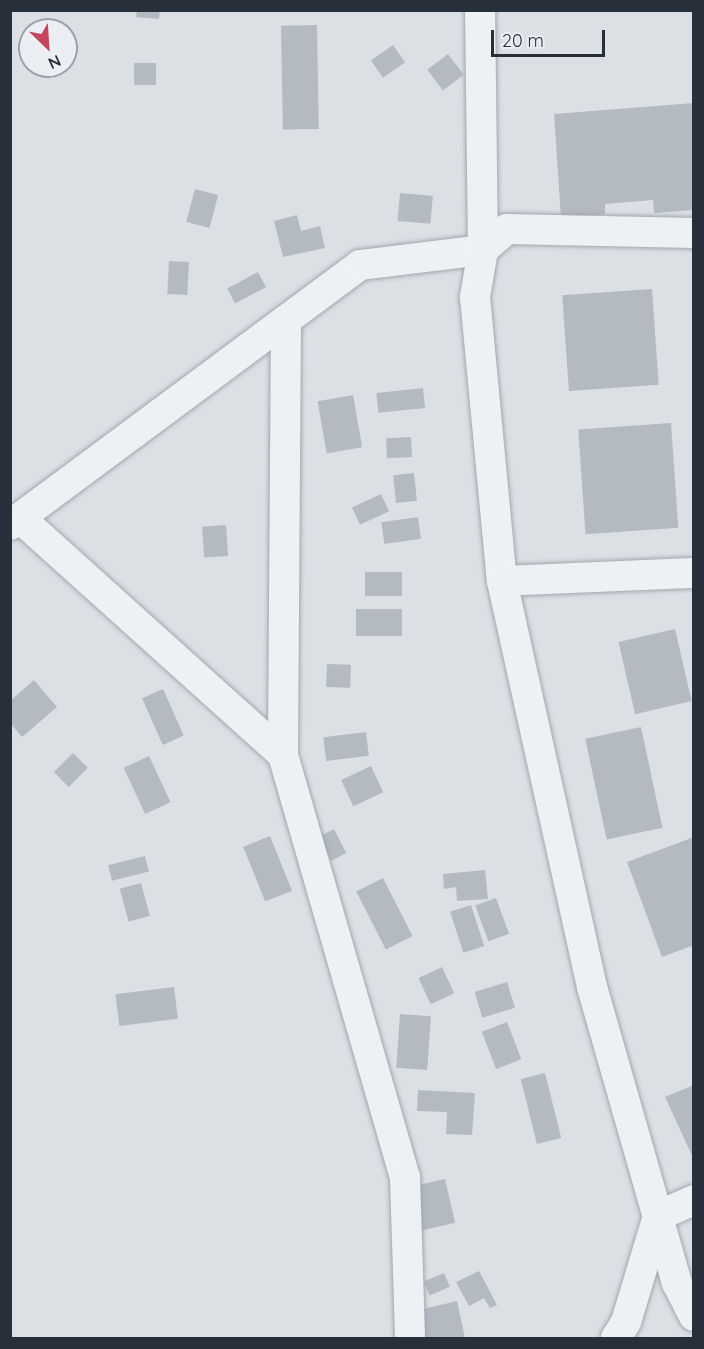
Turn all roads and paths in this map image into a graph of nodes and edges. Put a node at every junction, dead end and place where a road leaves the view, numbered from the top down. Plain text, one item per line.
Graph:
1 (480, 10) edge
2 (693, 233) edge
3 (483, 249) junction
4 (286, 320) junction
5 (15, 522) edge
6 (693, 573) edge
7 (502, 581) junction
8 (283, 755) junction
9 (693, 1200) edge
10 (658, 1216) junction
11 (693, 1316) edge
12 (410, 1338) edge
13 (616, 1338) edge

1 - 3 street
2 - 3 street
3 - 4 street
3 - 7 street
4 - 5 street
4 - 8 street
5 - 8 street
6 - 7 street
7 - 10 street
8 - 12 street
9 - 10 street
10 - 11 street
10 - 13 street

